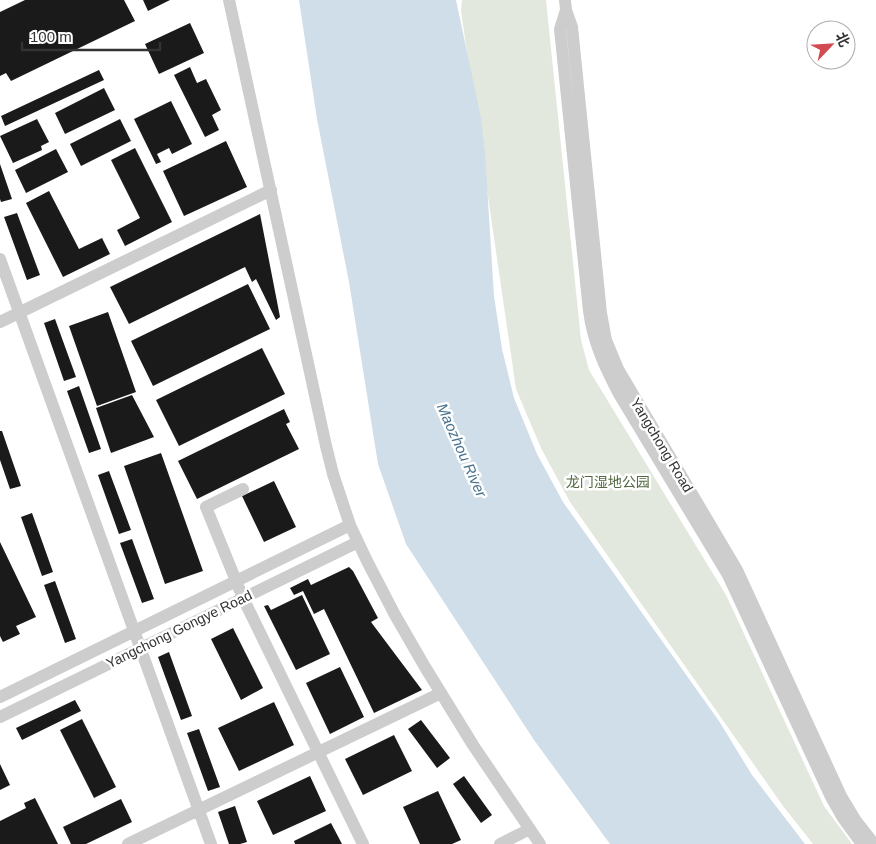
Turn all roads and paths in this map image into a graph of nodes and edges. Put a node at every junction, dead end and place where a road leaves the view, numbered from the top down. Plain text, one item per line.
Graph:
1 (230, 0) edge
2 (565, 5) edge
3 (271, 190) junction
4 (0, 259) edge
5 (20, 313) junction
6 (0, 322) edge
7 (243, 489) dead end
8 (350, 525) junction
9 (358, 542) junction
10 (236, 581) junction
11 (243, 598) junction
12 (134, 631) junction
13 (140, 648) junction
14 (440, 693) junction
15 (0, 697) edge
16 (0, 716) edge
17 (318, 752) junction
18 (198, 809) junction
19 (530, 829) junction
20 (128, 844) edge
21 (211, 844) edge
22 (363, 844) edge
23 (500, 844) edge
24 (540, 844) edge
25 (862, 844) edge
26 (874, 844) edge

1 - 3 street
2 - 25 street, Yangchong Road
2 - 26 street, Yangchong Road
3 - 5 street
3 - 8 street
4 - 5 street
5 - 6 street
5 - 12 street
7 - 10 street
8 - 9 street
8 - 10 street, Yangchong Gongye Road
9 - 11 street, Yangchong Gongye Road
9 - 14 street
10 - 11 street
10 - 12 street, Yangchong Gongye Road
11 - 13 street, Yangchong Gongye Road
11 - 17 street
12 - 13 street
12 - 15 street, Yangchong Gongye Road
13 - 16 street, Yangchong Gongye Road
13 - 18 street
14 - 17 street
14 - 19 street
17 - 18 street
17 - 22 street
18 - 20 street
18 - 21 street
19 - 23 street
19 - 24 street

